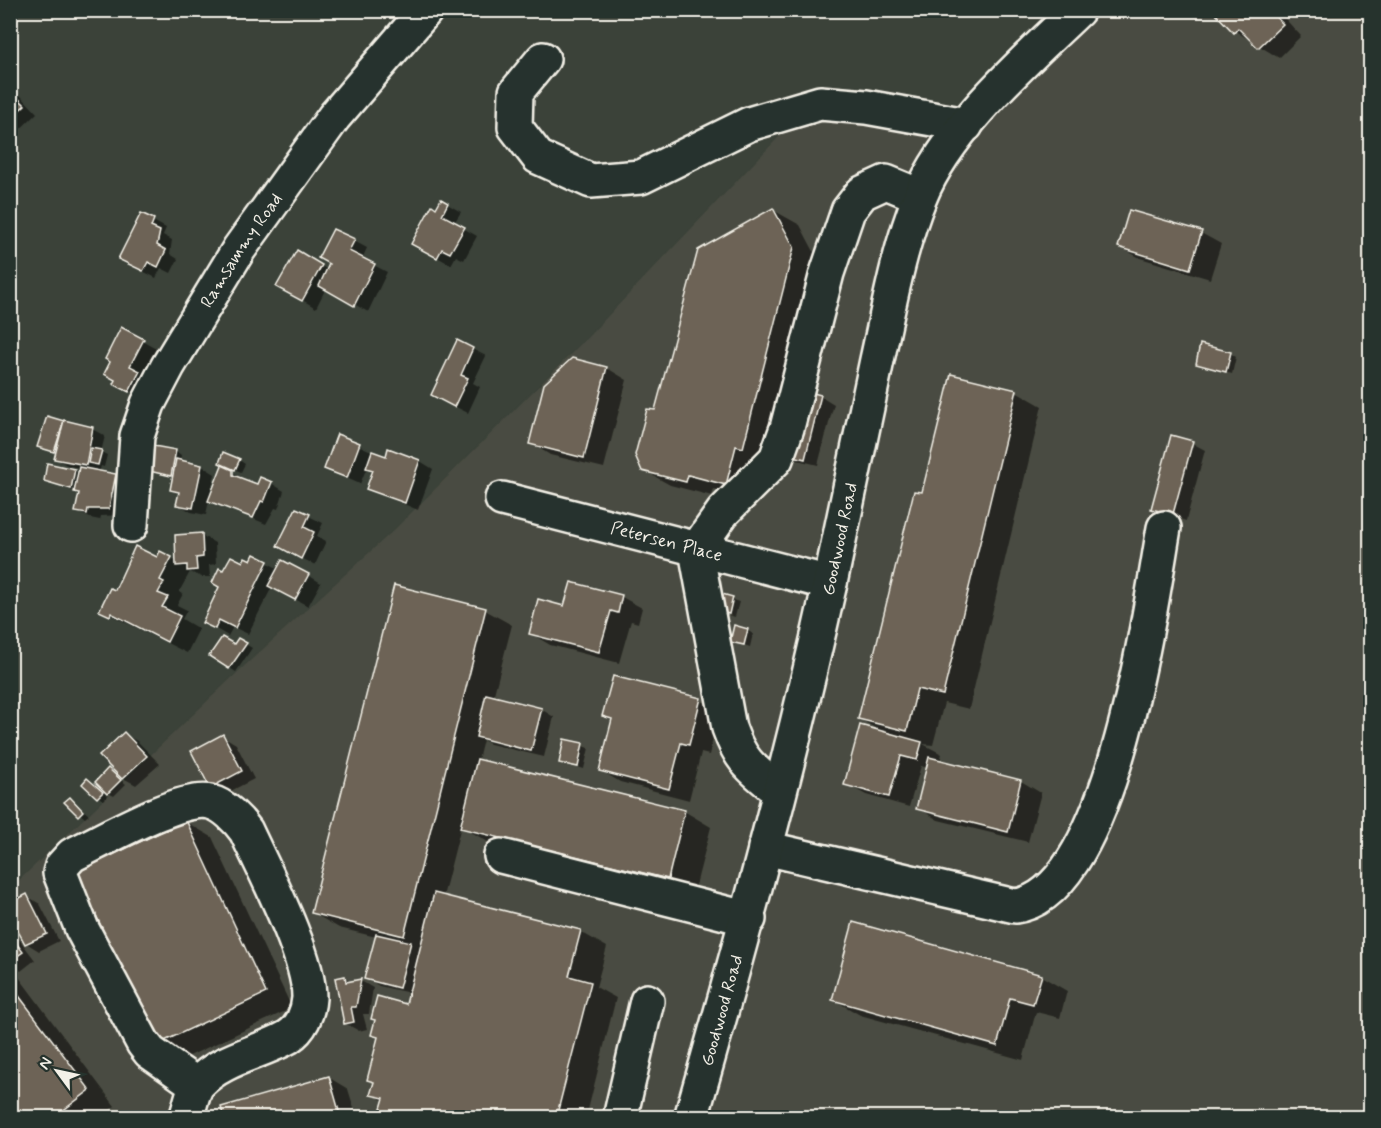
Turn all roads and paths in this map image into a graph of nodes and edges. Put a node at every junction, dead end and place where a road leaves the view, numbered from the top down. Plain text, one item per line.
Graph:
1 (426, 10) edge
2 (1078, 10) edge
3 (543, 59) dead end
4 (966, 125) junction
5 (920, 196) junction
6 (502, 499) dead end
7 (131, 525) dead end
8 (1164, 528) dead end
9 (696, 550) junction
10 (830, 583) junction
11 (779, 791) junction
12 (765, 848) junction
13 (501, 856) dead end
14 (749, 919) junction
15 (647, 1001) dead end
16 (197, 1085) junction
17 (186, 1118) edge
18 (620, 1118) edge
19 (691, 1118) edge

1 - 7 street, Ramsammy Road
2 - 4 street, Goodwood Road
3 - 4 street
4 - 5 street, Goodwood Road
5 - 9 street
5 - 10 street, Goodwood Road
6 - 9 street, Petersen Place
8 - 12 street
9 - 10 street, Petersen Place
9 - 11 street
10 - 11 street, Goodwood Road
11 - 12 street, Goodwood Road
12 - 14 street, Goodwood Road
13 - 14 street
14 - 19 street, Goodwood Road
15 - 18 street
16 - 16 street
16 - 17 street

